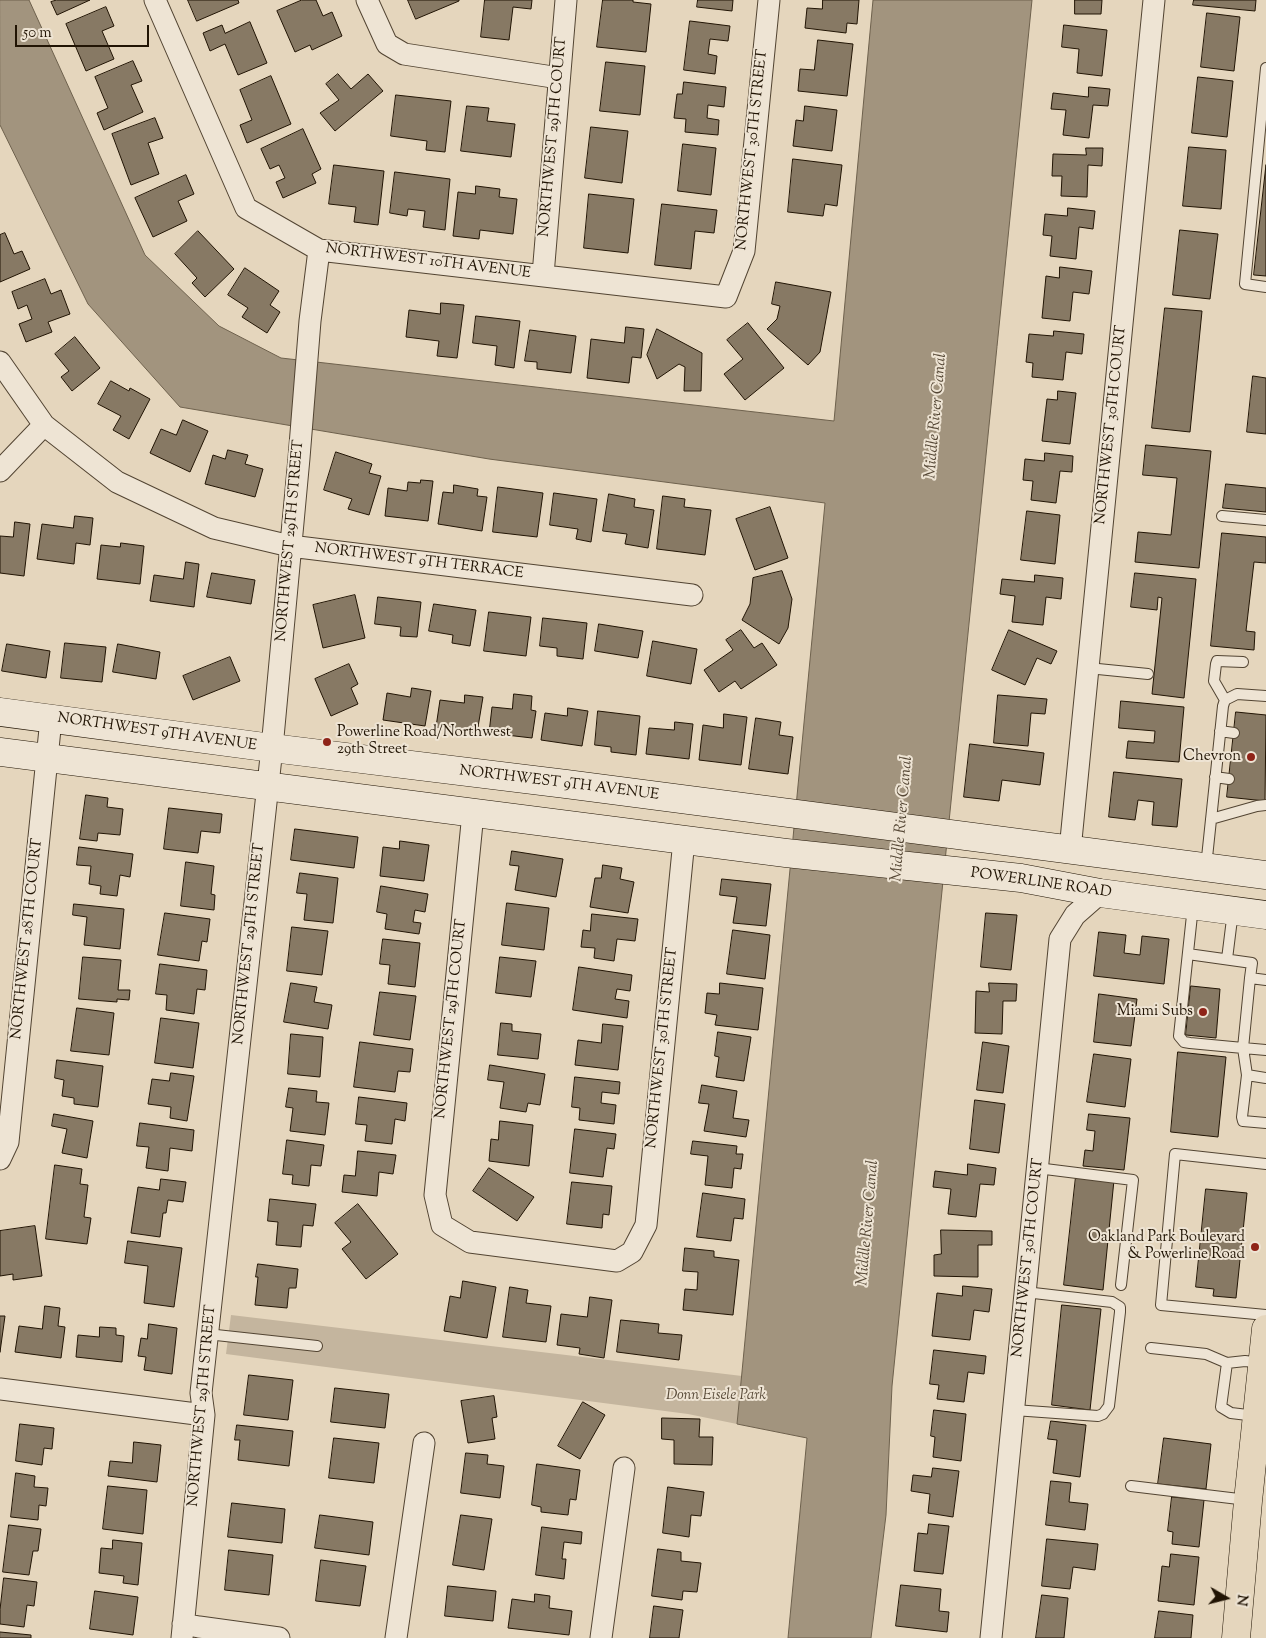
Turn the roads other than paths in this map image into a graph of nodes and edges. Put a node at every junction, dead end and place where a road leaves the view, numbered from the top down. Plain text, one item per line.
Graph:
1 (156, 0) edge
2 (368, 0) edge
3 (566, 0) edge
4 (769, 0) edge
5 (1154, 0) edge
6 (1266, 68) edge
7 (559, 78) junction
8 (1263, 134) edge
9 (319, 250) junction
10 (543, 275) junction
11 (1266, 286) edge
12 (726, 297) joint
13 (0, 362) edge
14 (44, 425) junction
15 (0, 471) edge
16 (1222, 516) dead end
17 (1266, 520) edge
18 (290, 546) junction
19 (692, 595) dead end
20 (1243, 662) dead end
21 (1088, 668) junction
22 (1148, 674) dead end
23 (1266, 696) edge
24 (1225, 700) junction
25 (0, 712) edge
26 (50, 719) junction
27 (1220, 731) junction
28 (1234, 732) dead end
29 (272, 748) junction
30 (0, 752) edge
31 (46, 757) junction
32 (1215, 777) junction
33 (1229, 778) dead end
34 (268, 786) junction
35 (1266, 805) edge
36 (781, 812) junction
37 (473, 813) junction
38 (1211, 819) junction
39 (684, 840) junction
40 (1070, 850) junction
41 (1206, 868) junction
42 (1266, 875) edge
43 (1021, 878) junction
44 (1100, 893) junction
45 (1193, 906) junction
46 (1233, 911) junction
47 (1266, 915) edge
48 (1188, 954) junction
49 (1227, 959) junction
50 (1250, 978) junction
51 (1266, 980) edge
52 (1243, 1048) junction
53 (1266, 1050) edge
54 (1247, 1075) junction
55 (1266, 1078) edge
56 (1266, 1124) edge
57 (0, 1158) edge
58 (1266, 1164) edge
59 (1038, 1168) junction
60 (632, 1252) joint
61 (1121, 1285) dead end
62 (1025, 1292) junction
63 (1266, 1315) edge
64 (1266, 1329) edge
65 (207, 1334) junction
66 (317, 1346) dead end
67 (1151, 1348) dead end
68 (1227, 1363) junction
69 (1262, 1363) junction
70 (0, 1389) edge
71 (1014, 1410) junction
72 (204, 1415) junction
73 (1257, 1416) junction
74 (424, 1443) dead end
75 (624, 1468) dead end
76 (1130, 1486) dead end
77 (1248, 1500) junction
78 (182, 1631) edge
79 (279, 1638) edge
80 (396, 1638) edge
81 (601, 1638) edge
82 (991, 1638) edge
83 (1236, 1638) edge

1 - 9 street, NORTHWEST 10TH AVENUE
2 - 7 street
3 - 7 street, NORTHWEST 29TH COURT
4 - 12 street, NORTHWEST 30TH STREET
5 - 21 street, NORTHWEST 30TH COURT
6 - 8 lane
7 - 10 street, NORTHWEST 29TH COURT
8 - 11 lane
9 - 10 street, NORTHWEST 10TH AVENUE
9 - 18 street, NORTHWEST 29TH STREET
10 - 12 street, NORTHWEST 10TH AVENUE
13 - 14 street, NORTHWEST 9TH TERRACE
14 - 15 street
14 - 18 street, NORTHWEST 9TH TERRACE
16 - 17 lane
18 - 19 street, NORTHWEST 9TH TERRACE
18 - 29 street, NORTHWEST 29TH STREET
20 - 24 lane
21 - 22 lane
21 - 40 street, NORTHWEST 30TH COURT
23 - 24 lane
24 - 27 lane
25 - 26 main road, NORTHWEST 9TH AVENUE
26 - 29 main road, NORTHWEST 9TH AVENUE
26 - 31 street, NORTHWEST 28TH COURT
27 - 28 lane
27 - 32 lane
29 - 34 street, NORTHWEST 29TH STREET
29 - 36 main road, NORTHWEST 9TH AVENUE
30 - 31 main road
31 - 34 main road
31 - 57 street, NORTHWEST 28TH COURT
32 - 33 lane
32 - 38 lane
34 - 37 main road
34 - 65 street, NORTHWEST 29TH STREET
35 - 38 lane
36 - 39 main road
36 - 40 main road
37 - 39 main road
37 - 60 street, NORTHWEST 29TH COURT
38 - 41 lane
39 - 43 main road, POWERLINE ROAD
39 - 60 street, NORTHWEST 30TH STREET
40 - 41 main road
40 - 43 main road
41 - 42 main road
43 - 44 main road, POWERLINE ROAD
44 - 45 main road, POWERLINE ROAD
44 - 59 street, NORTHWEST 30TH COURT
45 - 46 main road, POWERLINE ROAD
45 - 48 lane
46 - 47 main road, POWERLINE ROAD
46 - 49 lane
48 - 49 lane
48 - 52 lane
49 - 50 lane
50 - 51 lane
50 - 52 lane
52 - 53 lane
52 - 54 lane
54 - 55 lane
54 - 56 lane
58 - 63 lane
59 - 61 lane
59 - 62 street, NORTHWEST 30TH COURT
62 - 71 street, NORTHWEST 30TH COURT
62 - 71 lane
64 - 69 main road
65 - 66 lane
65 - 72 street, NORTHWEST 29TH STREET
67 - 68 lane
68 - 69 lane
68 - 73 lane
69 - 73 main road
70 - 72 street
71 - 82 street, NORTHWEST 30TH COURT
72 - 78 street, NORTHWEST 29TH STREET
73 - 77 main road
74 - 80 street
75 - 81 street
76 - 77 lane
77 - 83 main road
78 - 79 street

